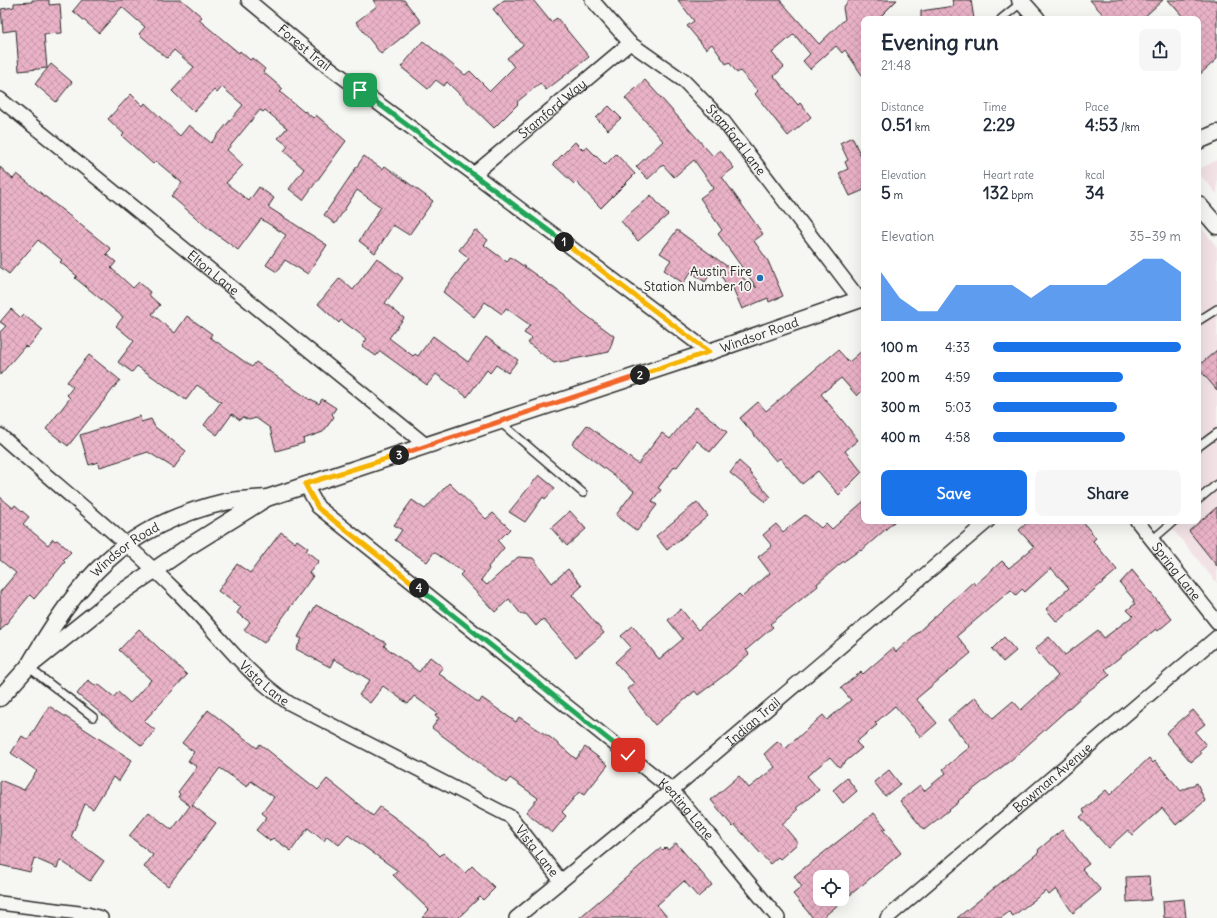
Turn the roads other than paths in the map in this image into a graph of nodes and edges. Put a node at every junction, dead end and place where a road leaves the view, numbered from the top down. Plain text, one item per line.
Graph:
1 (248, 0) edge
2 (592, 0) edge
3 (1021, 1) edge
4 (1004, 16) edge
5 (1034, 16) edge
6 (630, 43) junction
7 (0, 99) edge
8 (1217, 133) edge
9 (1201, 140) edge
10 (474, 174) junction
11 (1201, 207) edge
12 (1217, 226) edge
13 (861, 298) edge
14 (861, 299) edge
15 (1217, 309) edge
16 (1201, 319) edge
17 (709, 352) junction
18 (500, 422) junction
19 (1217, 433) edge
20 (0, 435) edge
21 (427, 446) junction
22 (1201, 446) edge
23 (305, 484) junction
24 (1217, 484) edge
25 (583, 493) dead end
26 (1201, 497) edge
27 (267, 498) junction
28 (984, 524) edge
29 (1139, 524) edge
30 (1171, 524) edge
31 (1152, 540) junction
32 (126, 545) junction
33 (153, 570) junction
34 (1217, 622) edge
35 (1217, 637) edge
36 (28, 667) junction
37 (0, 698) edge
38 (93, 717) dead end
39 (672, 790) junction
40 (561, 881) junction
41 (0, 903) edge
42 (101, 918) edge
43 (516, 918) edge
44 (778, 918) edge
45 (887, 918) edge

1 - 10 street, Forest Trail
2 - 6 street, Stamford Lane
3 - 4 lane
3 - 5 street
6 - 10 street, Stamford Way
6 - 13 street, Stamford Lane
7 - 21 street, Elton Lane
8 - 9 street
10 - 17 street, Forest Trail
11 - 12 street
14 - 17 street, Windsor Road
15 - 16 lane
17 - 18 street, Windsor Road
18 - 21 street, Windsor Road
18 - 25 lane
19 - 22 lane
20 - 32 street, Vista Lane
21 - 23 street, Windsor Road
23 - 27 street, Windsor Road
23 - 39 street, Keating Lane
24 - 26 lane
27 - 32 street, Windsor Road
27 - 33 street, Windsor Road
28 - 39 street, Indian Trail
29 - 31 street, Spring Lane
30 - 31 lane
31 - 34 street, Spring Lane
32 - 33 street, Vista Lane
32 - 36 street, Windsor Road
33 - 36 street, Windsor Road
33 - 40 street, Vista Lane
35 - 45 street, Bowman Avenue
36 - 37 street, Windsor Road
36 - 38 lane
39 - 40 street, Indian Trail
39 - 44 street, Keating Lane
40 - 43 street, Indian Trail
41 - 42 street

